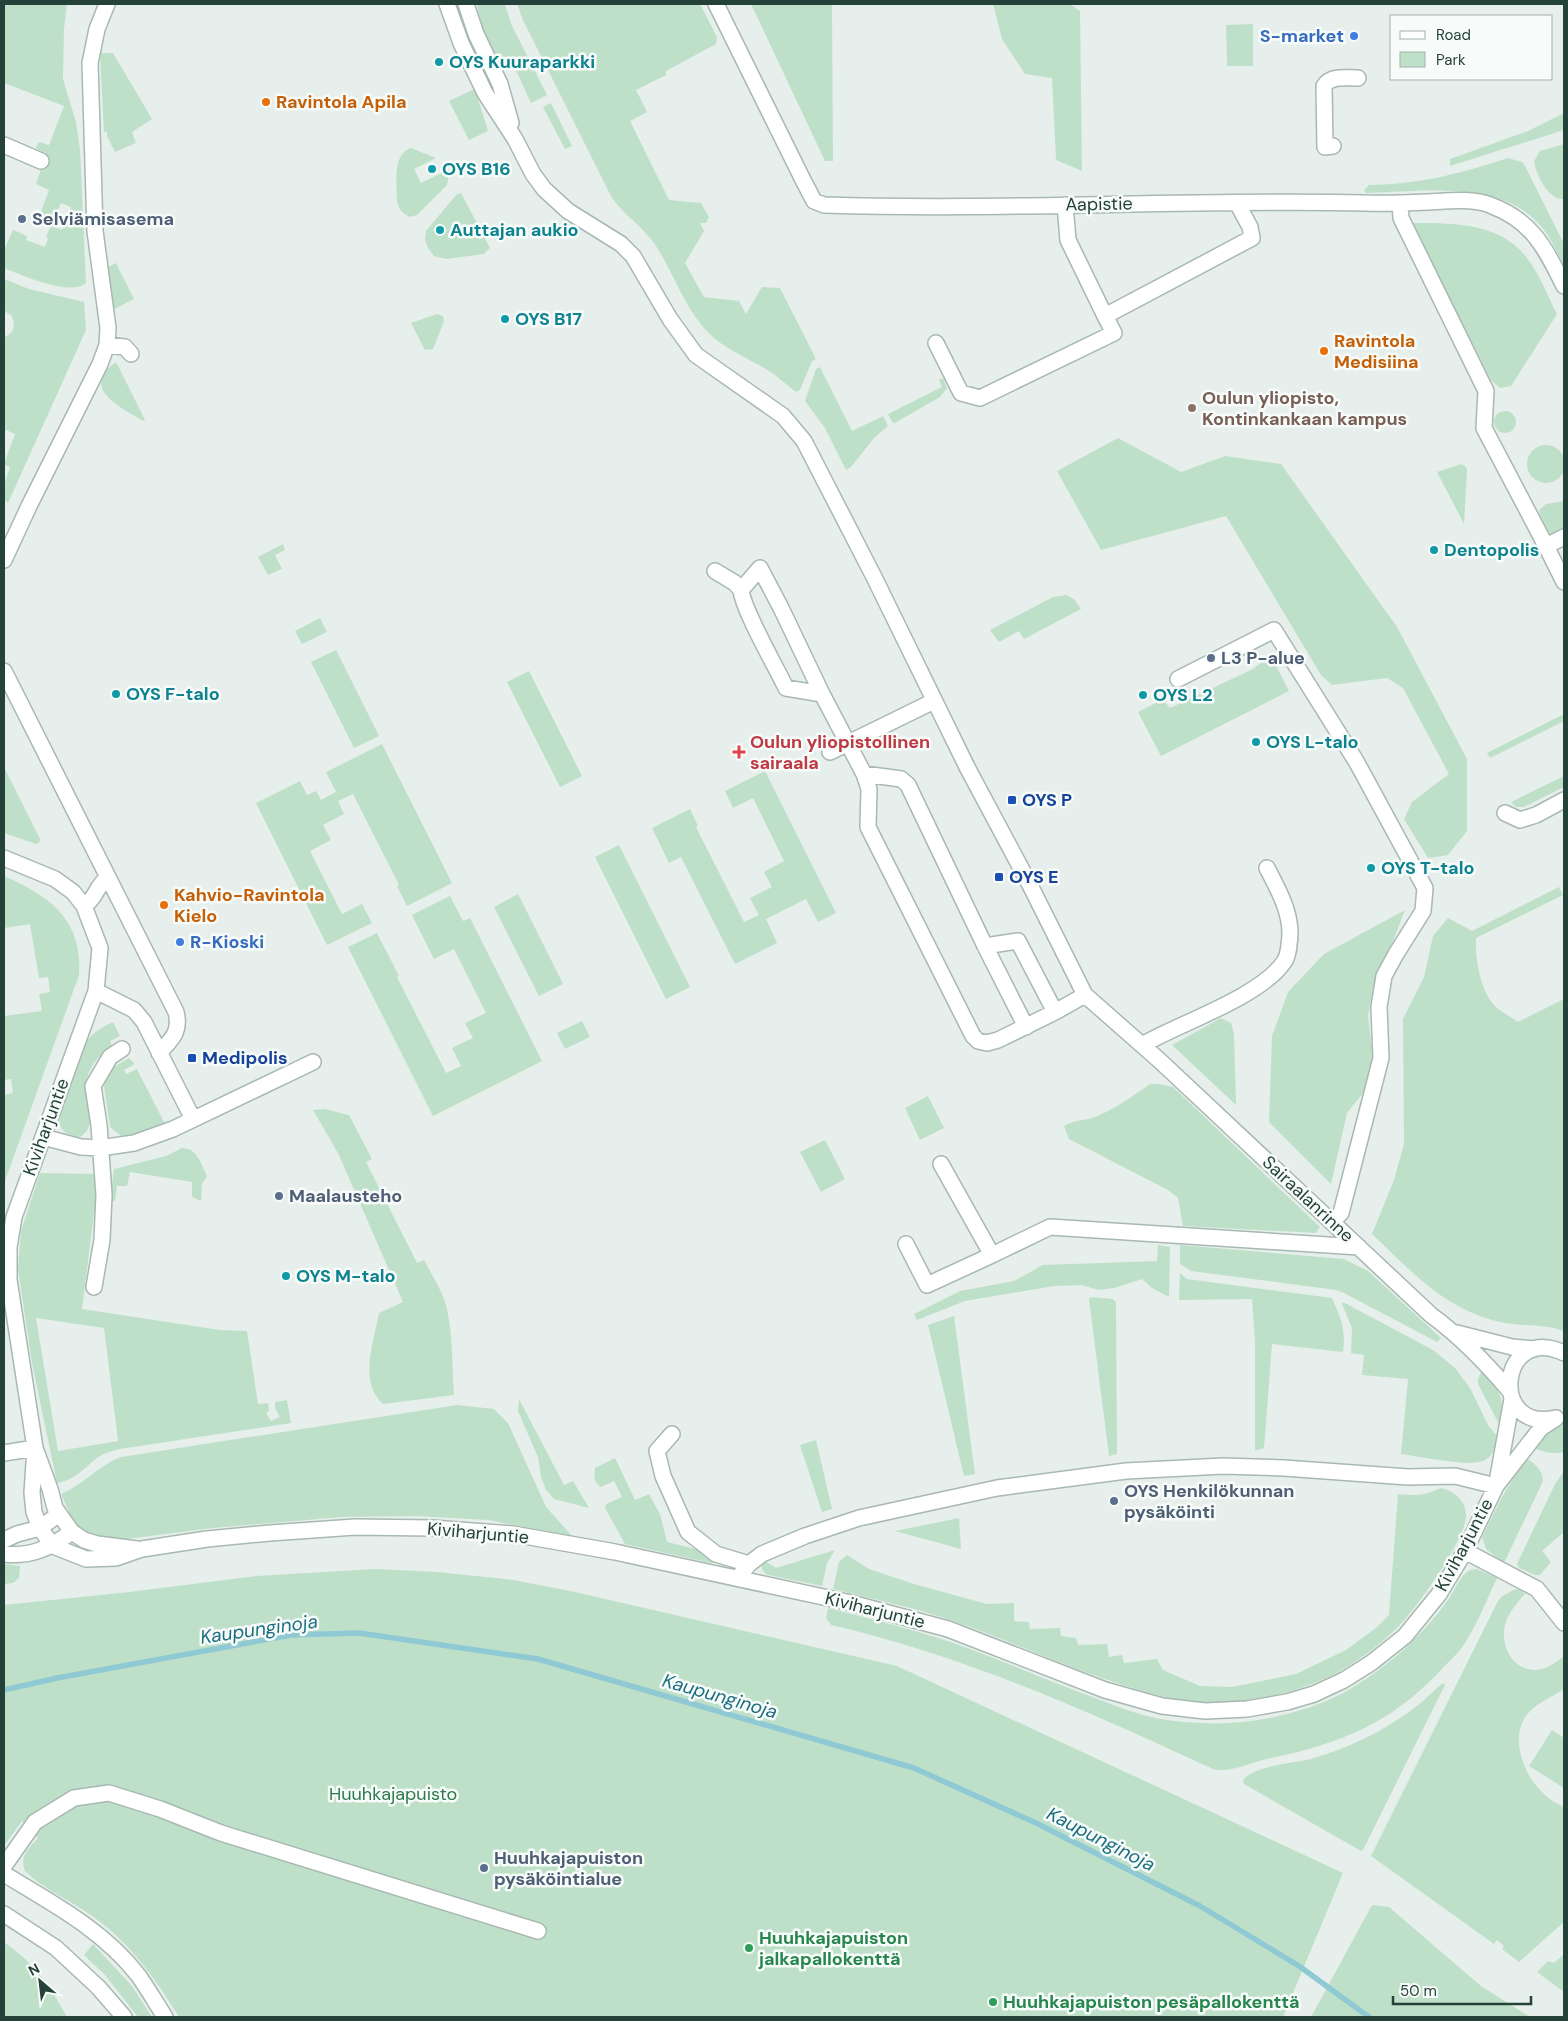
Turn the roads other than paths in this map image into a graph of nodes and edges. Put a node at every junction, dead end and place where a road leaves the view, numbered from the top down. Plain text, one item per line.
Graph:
1 (107, 4) edge
2 (447, 4) edge
3 (466, 4) edge
4 (716, 4) edge
5 (1358, 78) dead end
6 (515, 139) junction
7 (4, 145) edge
8 (1333, 146) dead end
9 (41, 161) dead end
10 (1237, 202) junction
11 (1400, 203) junction
12 (1064, 204) junction
13 (1564, 286) edge
14 (1106, 316) junction
15 (936, 342) dead end
16 (106, 345) junction
17 (131, 354) dead end
18 (1564, 537) edge
19 (1546, 546) junction
20 (4, 560) edge
21 (715, 571) dead end
22 (1564, 582) edge
23 (742, 590) junction
24 (4, 671) edge
25 (1178, 679) dead end
26 (822, 694) junction
27 (934, 701) junction
28 (848, 743) junction
29 (830, 752) dead end
30 (864, 774) junction
31 (1564, 800) edge
32 (1505, 813) dead end
33 (4, 858) edge
34 (1267, 868) dead end
35 (103, 882) junction
36 (73, 892) junction
37 (84, 906) junction
38 (985, 946) junction
39 (96, 991) junction
40 (1085, 995) junction
41 (1055, 1012) junction
42 (1026, 1026) junction
43 (1142, 1045) junction
44 (122, 1049) dead end
45 (159, 1053) junction
46 (314, 1062) dead end
47 (193, 1119) junction
48 (43, 1137) junction
49 (100, 1148) junction
50 (941, 1164) dead end
51 (1332, 1222) junction
52 (906, 1244) dead end
53 (1359, 1247) junction
54 (992, 1254) junction
55 (94, 1287) dead end
56 (1456, 1333) junction
57 (1534, 1349) junction
58 (1564, 1353) edge
59 (1510, 1395) junction
60 (1560, 1416) edge
61 (672, 1434) dead end
62 (35, 1448) junction
63 (4, 1453) edge
64 (1496, 1486) junction
65 (59, 1514) junction
66 (40, 1528) junction
67 (72, 1532) junction
68 (4, 1540) edge
69 (52, 1546) junction
70 (142, 1549) junction
71 (1465, 1551) junction
72 (4, 1554) edge
73 (748, 1564) junction
74 (738, 1578) junction
75 (1564, 1623) edge
76 (4, 1866) edge
77 (4, 1874) edge
78 (4, 1914) edge
79 (538, 1931) dead end
80 (124, 2017) edge
81 (165, 2017) edge

1 - 16 street
2 - 6 street
3 - 6 street
4 - 12 street, Aapistie
5 - 8 street
6 - 27 street
7 - 9 street
10 - 11 street, Aapistie
10 - 12 street, Aapistie
10 - 14 street
11 - 13 street, Aapistie
11 - 19 street
12 - 14 street
14 - 15 street
16 - 17 street
16 - 20 street
18 - 19 street
19 - 22 street
21 - 23 street
23 - 26 street
23 - 26 street
24 - 35 street
25 - 51 street
26 - 28 street
27 - 28 street
27 - 40 street
28 - 29 street
28 - 30 street
30 - 38 street
30 - 42 street
31 - 32 street
33 - 36 street, Kiviharjuntie
34 - 43 street
35 - 36 street
35 - 37 street
35 - 45 street
36 - 37 street, Kiviharjuntie
37 - 39 street, Kiviharjuntie
38 - 41 street
38 - 42 street
39 - 45 street
39 - 48 street, Kiviharjuntie
40 - 41 street
40 - 43 street, Sairaalanrinne
41 - 42 street
43 - 51 street, Sairaalanrinne
44 - 49 street
45 - 47 street
46 - 47 street
47 - 49 street
48 - 49 street
48 - 62 street, Kiviharjuntie
49 - 55 street
50 - 54 street
51 - 53 street, Sairaalanrinne
52 - 54 street
53 - 54 street
53 - 56 street, Sairaalanrinne
56 - 57 street, Sairaalanrinne
56 - 59 street, Sairaalanrinne
57 - 58 street, Sairaalanrinne
57 - 59 street, Kiviharjuntie
59 - 60 street, Sairaalanrinne
59 - 64 street, Kiviharjuntie
60 - 64 street, Kiviharjuntie
61 - 73 street
62 - 63 street
62 - 65 street
62 - 66 street
64 - 71 street, Kiviharjuntie
64 - 73 street
65 - 66 street
65 - 67 street
66 - 68 street
66 - 69 street
67 - 69 street
67 - 70 street
69 - 70 street
69 - 72 street
70 - 74 street, Kiviharjuntie
71 - 74 street, Kiviharjuntie
71 - 75 street
73 - 74 street
76 - 79 street
77 - 81 street
78 - 80 street

